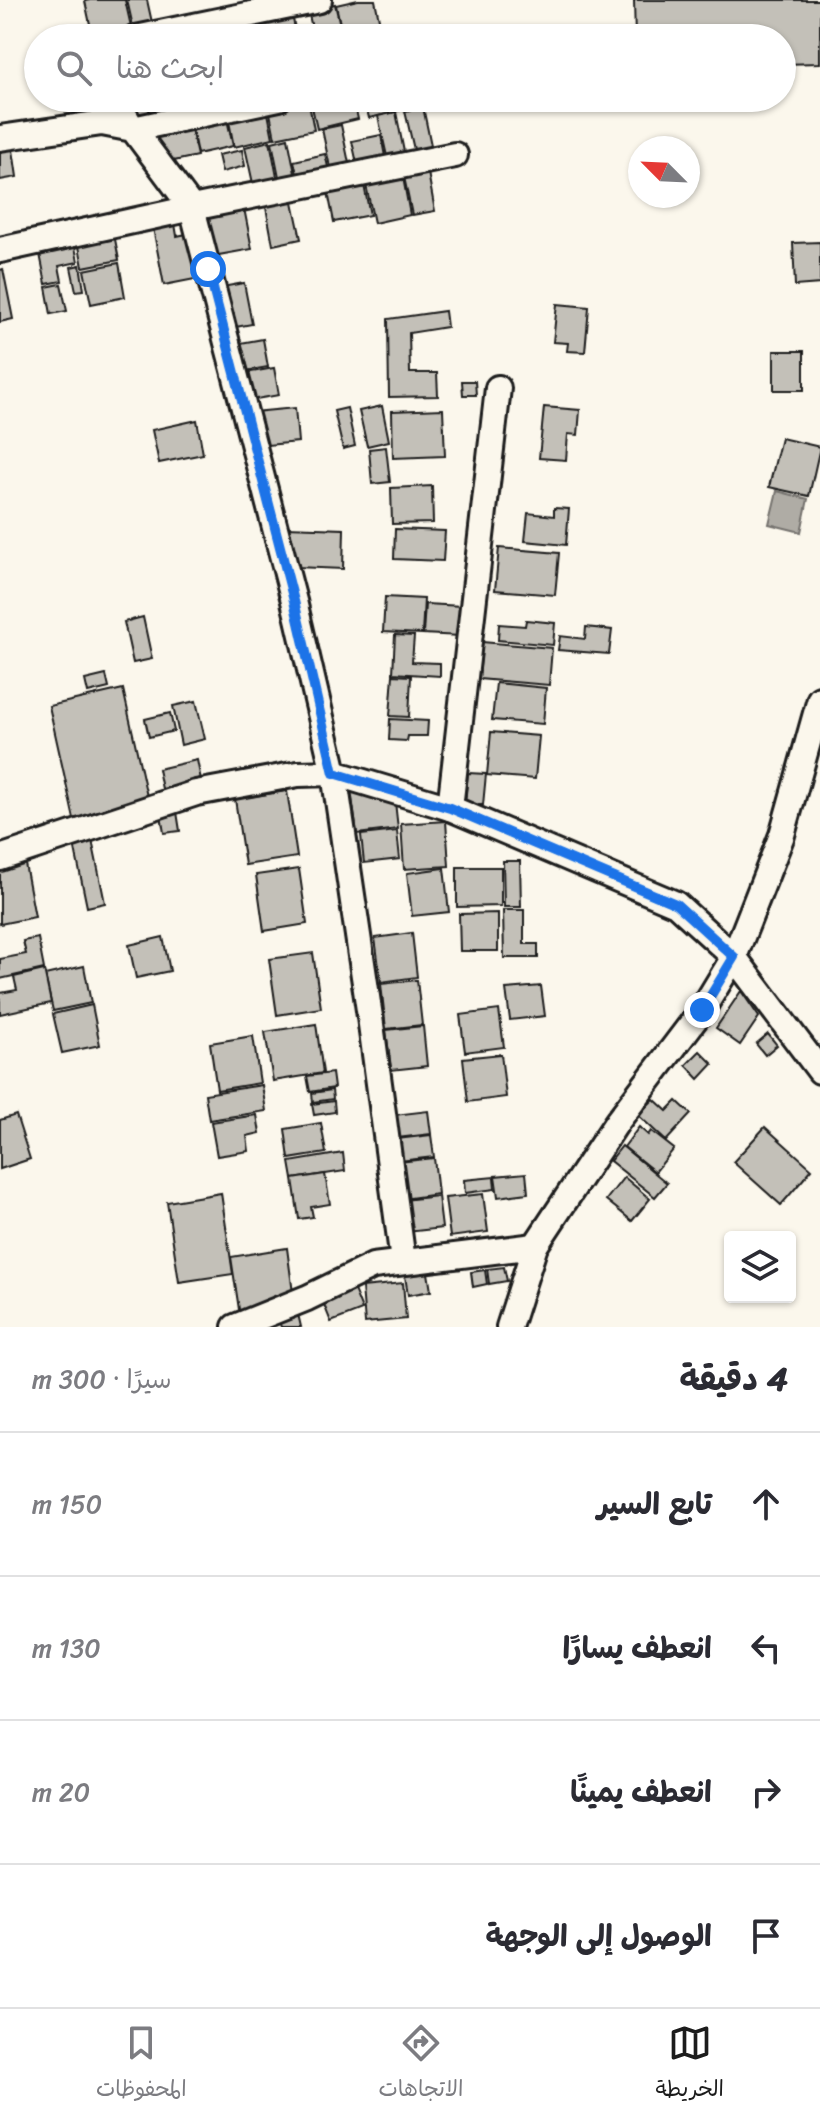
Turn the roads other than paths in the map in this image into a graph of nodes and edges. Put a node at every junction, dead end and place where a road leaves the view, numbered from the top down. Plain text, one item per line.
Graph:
1 (319, 0) edge
2 (203, 24) edge
3 (123, 112) edge
4 (213, 112) edge
5 (133, 129) junction
6 (0, 138) edge
7 (455, 155) dead end
8 (192, 208) junction
9 (0, 250) edge
10 (498, 388) dead end
11 (820, 699) edge
12 (334, 773) junction
13 (450, 808) junction
14 (0, 858) edge
15 (734, 957) junction
16 (820, 1071) edge
17 (535, 1246) junction
18 (403, 1261) junction
19 (235, 1327) edge
20 (509, 1327) edge

1 - 2 street
3 - 5 street
4 - 5 street
5 - 6 street
5 - 8 street
7 - 8 street
8 - 9 street
8 - 12 street
10 - 13 street
11 - 15 street
12 - 13 street
12 - 14 street
12 - 18 street
13 - 15 street
15 - 16 street
15 - 17 street
17 - 18 street
17 - 20 street
18 - 19 street

